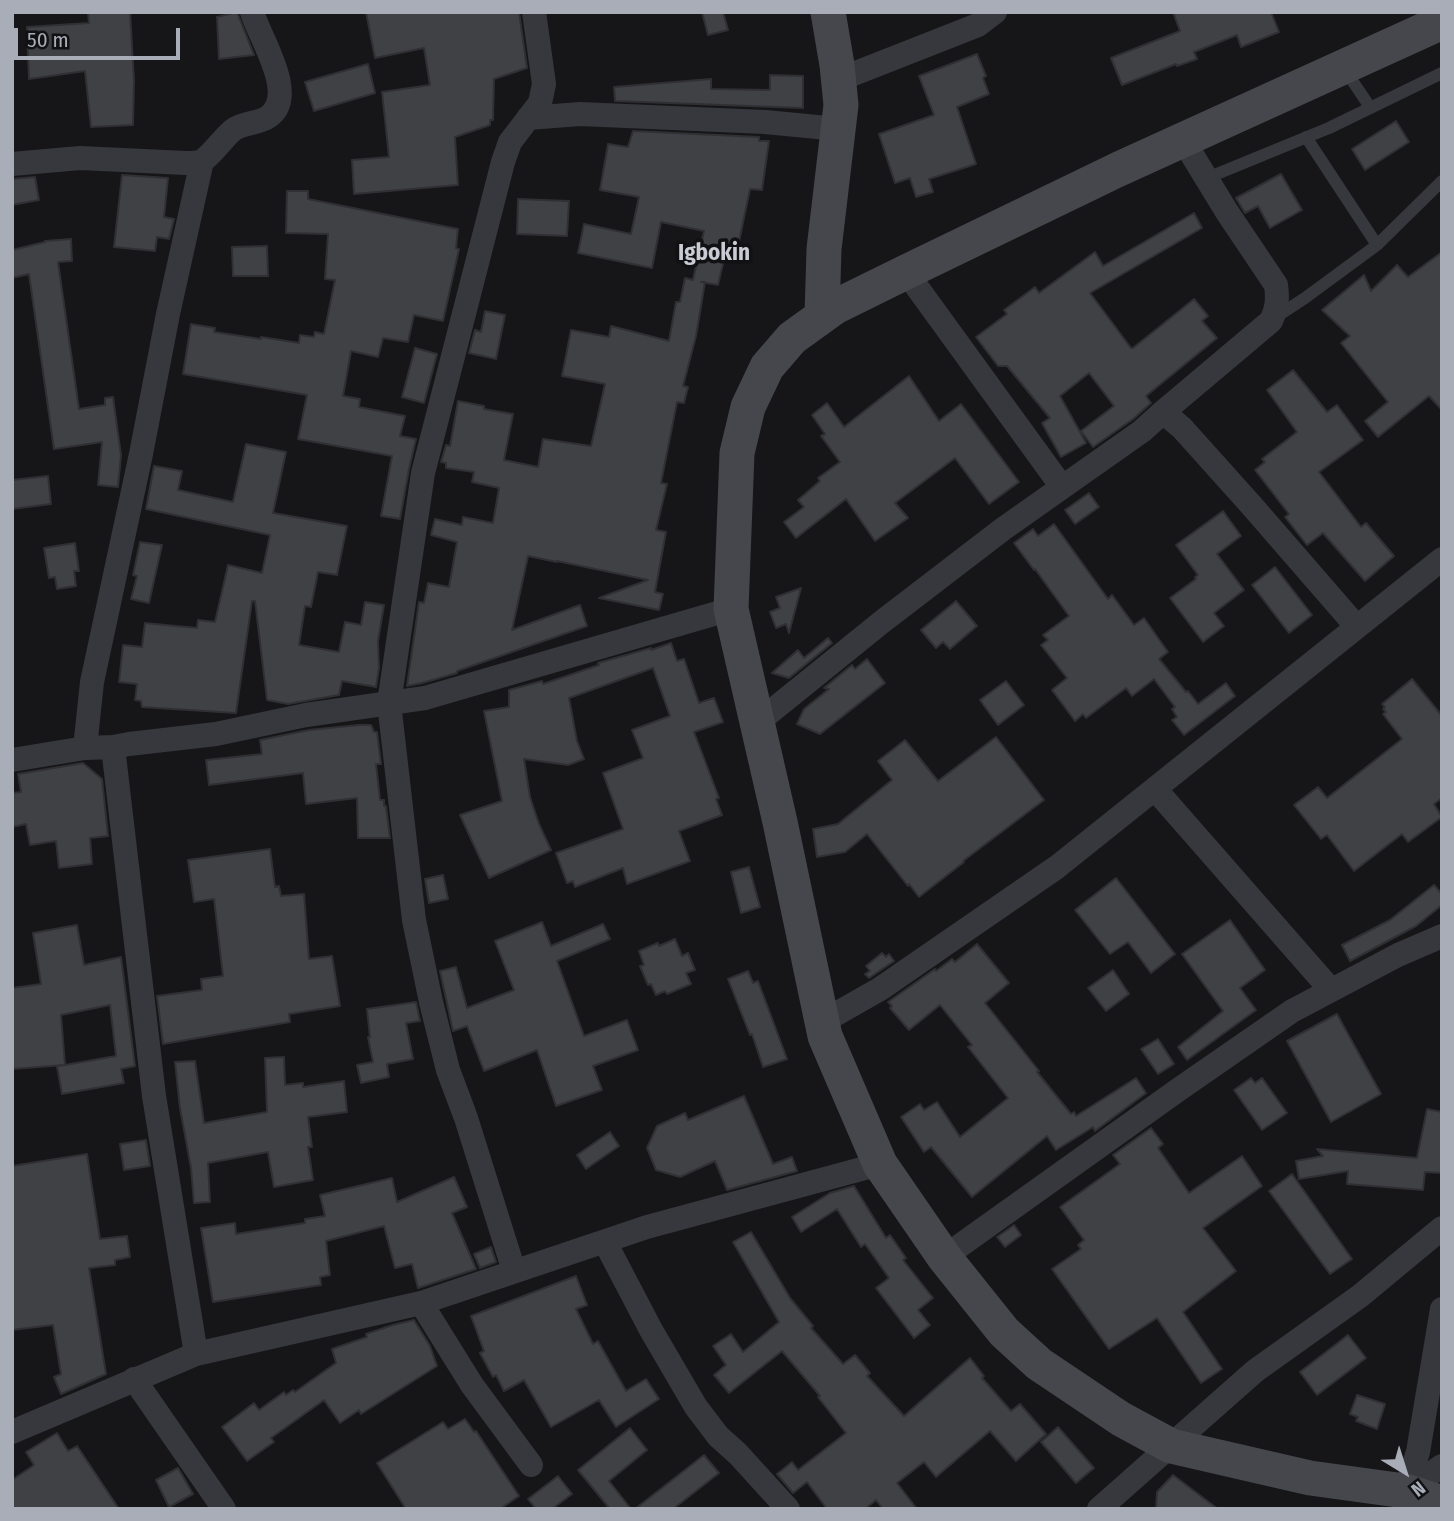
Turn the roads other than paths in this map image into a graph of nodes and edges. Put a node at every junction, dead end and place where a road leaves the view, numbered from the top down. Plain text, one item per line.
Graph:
1 (253, 12) edge
2 (534, 12) edge
3 (828, 12) edge
4 (995, 12) edge
5 (1442, 22) edge
6 (1344, 67) junction
7 (1442, 73) edge
8 (838, 80) junction
9 (1370, 107) junction
10 (528, 118) junction
11 (838, 129) junction
12 (1306, 137) junction
13 (1184, 139) junction
14 (202, 161) junction
15 (12, 164) edge
16 (1207, 178) junction
17 (1442, 181) edge
18 (1377, 245) junction
19 (906, 272) junction
20 (1290, 292) junction
21 (822, 315) junction
22 (1163, 412) junction
23 (1062, 487) junction
24 (1442, 559) edge
25 (731, 609) junction
26 (1357, 627) junction
27 (389, 703) junction
28 (758, 722) junction
29 (113, 747) junction
30 (85, 748) junction
31 (12, 760) edge
32 (1155, 789) junction
33 (1442, 925) edge
34 (1432, 940) edge
35 (1331, 990) junction
36 (822, 1022) junction
37 (880, 1164) junction
38 (1442, 1228) edge
39 (605, 1242) junction
40 (944, 1257) junction
41 (514, 1271) junction
42 (421, 1303) junction
43 (1442, 1308) edge
44 (197, 1354) junction
45 (134, 1379) junction
46 (12, 1432) edge
47 (1171, 1446) junction
48 (531, 1465) dead end
49 (1442, 1466) edge
50 (1405, 1491) junction
51 (1442, 1503) edge
52 (224, 1509) edge
53 (789, 1509) edge
54 (1099, 1509) edge

1 - 14 street
2 - 10 street
3 - 8 main road
4 - 8 street
5 - 6 main road
6 - 9 lane
6 - 13 main road
7 - 9 lane
8 - 11 main road
9 - 12 lane
10 - 11 street
10 - 27 street
11 - 21 main road
12 - 16 lane
12 - 18 lane
13 - 16 street
13 - 19 main road
14 - 15 street
14 - 30 street
16 - 20 street
17 - 18 lane
18 - 20 lane
19 - 21 main road
19 - 23 street
20 - 22 street
21 - 25 main road
22 - 23 street
22 - 26 street
23 - 28 street
24 - 26 street
25 - 27 street
25 - 28 main road
26 - 32 street
27 - 29 street
27 - 41 street
28 - 36 main road
29 - 30 street
29 - 44 street
30 - 31 street
32 - 35 street
32 - 36 street
33 - 34 street
34 - 35 street
35 - 40 street
36 - 37 main road
37 - 39 street
37 - 40 main road
38 - 47 street
39 - 41 street
39 - 53 street
40 - 47 main road
41 - 42 street
42 - 44 street
42 - 48 street
43 - 50 street
44 - 45 street
45 - 46 street
45 - 52 street
47 - 50 main road
47 - 54 street
49 - 50 street
50 - 51 main road

